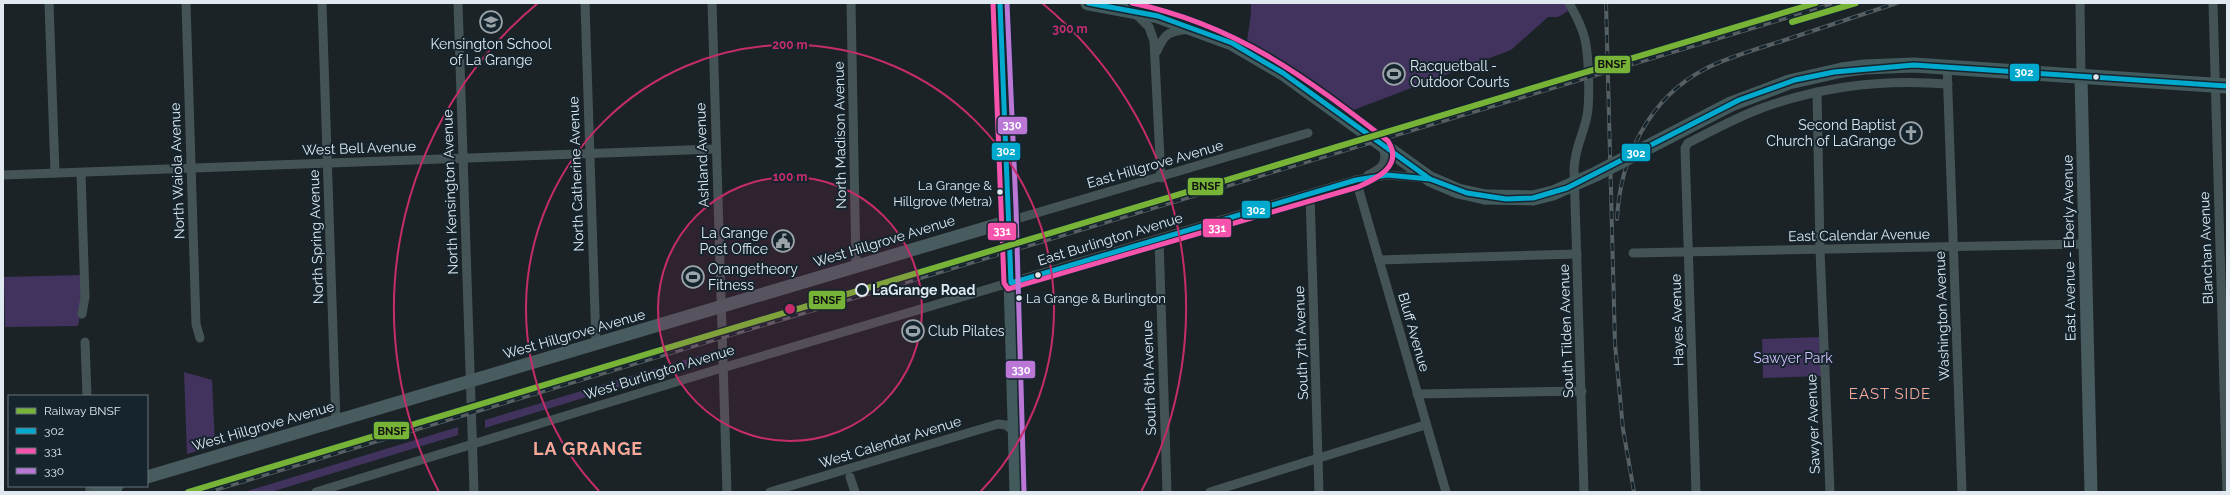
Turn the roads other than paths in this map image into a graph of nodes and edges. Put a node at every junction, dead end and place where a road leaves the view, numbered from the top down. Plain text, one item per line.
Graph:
1 (49, 3) edge
2 (186, 3) edge
3 (322, 3) edge
4 (458, 3) edge
5 (585, 3) edge
6 (712, 3) edge
7 (851, 3) edge
8 (1000, 3) edge
9 (1088, 3) edge
10 (1569, 3) edge
11 (2080, 3) edge
12 (2213, 3) edge
13 (1132, 10) junction
14 (1194, 28) junction
15 (1156, 53) junction
16 (1942, 66) junction
17 (2081, 77) junction
18 (1948, 84) junction
19 (2221, 86) edge
20 (1817, 92) junction
21 (1308, 133) dead end
22 (1383, 146) junction
23 (715, 149) junction
24 (589, 154) junction
25 (463, 158) junction
26 (328, 164) junction
27 (191, 169) junction
28 (81, 173) junction
29 (56, 174) junction
30 (3, 175) edge
31 (1161, 178) junction
32 (1430, 179) junction
33 (1356, 180) junction
34 (1310, 194) junction
35 (1010, 221) junction
36 (1159, 239) junction
37 (2085, 244) junction
38 (1953, 247) junction
39 (1820, 250) junction
40 (1688, 252) junction
41 (1577, 254) junction
42 (1633, 254) dead end
43 (1378, 260) junction
44 (856, 267) junction
45 (1011, 283) junction
46 (721, 306) junction
47 (82, 314) dead end
48 (200, 338) dead end
49 (84, 342) dead end
50 (596, 344) junction
51 (723, 368) junction
52 (470, 381) junction
53 (1582, 391) junction
54 (1417, 394) junction
55 (87, 395) edge
56 (336, 422) junction
57 (1425, 425) junction
58 (1016, 433) junction
59 (472, 444) junction
60 (1318, 459) junction
61 (850, 476) dead end
62 (148, 477) edge
63 (114, 487) edge
64 (336, 489) edge
65 (97, 492) edge
66 (316, 492) edge
67 (474, 492) edge
68 (727, 492) edge
69 (770, 492) edge
70 (855, 492) edge
71 (1017, 492) edge
72 (1167, 492) edge
73 (1210, 492) edge
74 (1319, 492) edge
75 (1446, 492) edge
76 (1584, 492) edge
77 (1696, 492) edge
78 (1830, 492) edge
79 (1962, 492) edge
80 (2091, 492) edge
81 (2227, 492) edge

1 - 29 street
2 - 27 street, North Waiola Avenue
3 - 26 street, North Spring Avenue
4 - 25 street, North Kensington Avenue
5 - 24 street, North Catherine Avenue
6 - 23 street, Ashland Avenue
7 - 44 street, North Madison Avenue
8 - 35 main road
9 - 13 main road
10 - 41 street, South Tilden Avenue
11 - 17 street, East Avenue - Eberly Avenue
12 - 19 street, Blanchan Avenue
13 - 14 main road
13 - 15 street
14 - 15 street
14 - 22 main road
15 - 31 street
16 - 17 main road
16 - 18 street, Washington Avenue
16 - 32 main road, bridge
17 - 19 main road
17 - 37 street, East Avenue - Eberly Avenue
18 - 20 street
18 - 38 street, Washington Avenue
19 - 81 street, Blanchan Avenue
20 - 39 street, Sawyer Avenue
20 - 40 street, Hayes Avenue
21 - 31 street, East Hillgrove Avenue
22 - 32 main road
22 - 33 street, East Burlington Avenue
23 - 24 street, West Bell Avenue
23 - 46 street, Ashland Avenue
24 - 25 street, West Bell Avenue
24 - 50 street, North Catherine Avenue
25 - 26 street, West Bell Avenue
25 - 52 street, North Kensington Avenue
26 - 27 street, West Bell Avenue
26 - 56 street, North Spring Avenue
27 - 28 street, West Bell Avenue
27 - 48 street, North Waiola Avenue
28 - 29 street, West Bell Avenue
28 - 47 street
29 - 30 street, West Bell Avenue
31 - 35 street, East Hillgrove Avenue
32 - 33 street, East Burlington Avenue
33 - 34 street, East Burlington Avenue
33 - 43 street, Bluff Avenue
34 - 36 street, East Burlington Avenue
34 - 60 street, South 7th Avenue
35 - 44 street, West Hillgrove Avenue
35 - 45 main road
36 - 45 street, East Burlington Avenue
36 - 72 street, South 6th Avenue
37 - 38 street, East Calendar Avenue
37 - 80 street, East Avenue - Eberly Avenue
38 - 39 street, East Calendar Avenue
38 - 79 street, Washington Avenue
39 - 40 street, East Calendar Avenue
39 - 78 street, Sawyer Avenue
40 - 42 street, East Calendar Avenue
40 - 77 street, Hayes Avenue
41 - 43 street
41 - 53 street, South Tilden Avenue
43 - 54 street, Bluff Avenue
44 - 46 street, West Hillgrove Avenue
45 - 51 street, West Burlington Avenue
45 - 58 main road
46 - 50 street, West Hillgrove Avenue
46 - 51 street, Ashland Avenue
49 - 55 street
50 - 52 street, West Hillgrove Avenue
51 - 59 street, West Burlington Avenue
51 - 68 street, Ashland Avenue
52 - 56 street, West Hillgrove Avenue
52 - 59 street, North Kensington Avenue
53 - 54 street
53 - 76 street, South Tilden Avenue
54 - 57 street, Bluff Avenue
56 - 62 street, West Hillgrove Avenue
57 - 60 street
57 - 75 street, Bluff Avenue
58 - 69 street, West Calendar Avenue
58 - 71 main road
59 - 64 street, West Burlington Avenue
59 - 67 street, North Kensington Avenue
60 - 73 street
60 - 74 street, South 7th Avenue
61 - 70 street
63 - 65 street
64 - 66 street, West Burlington Avenue

